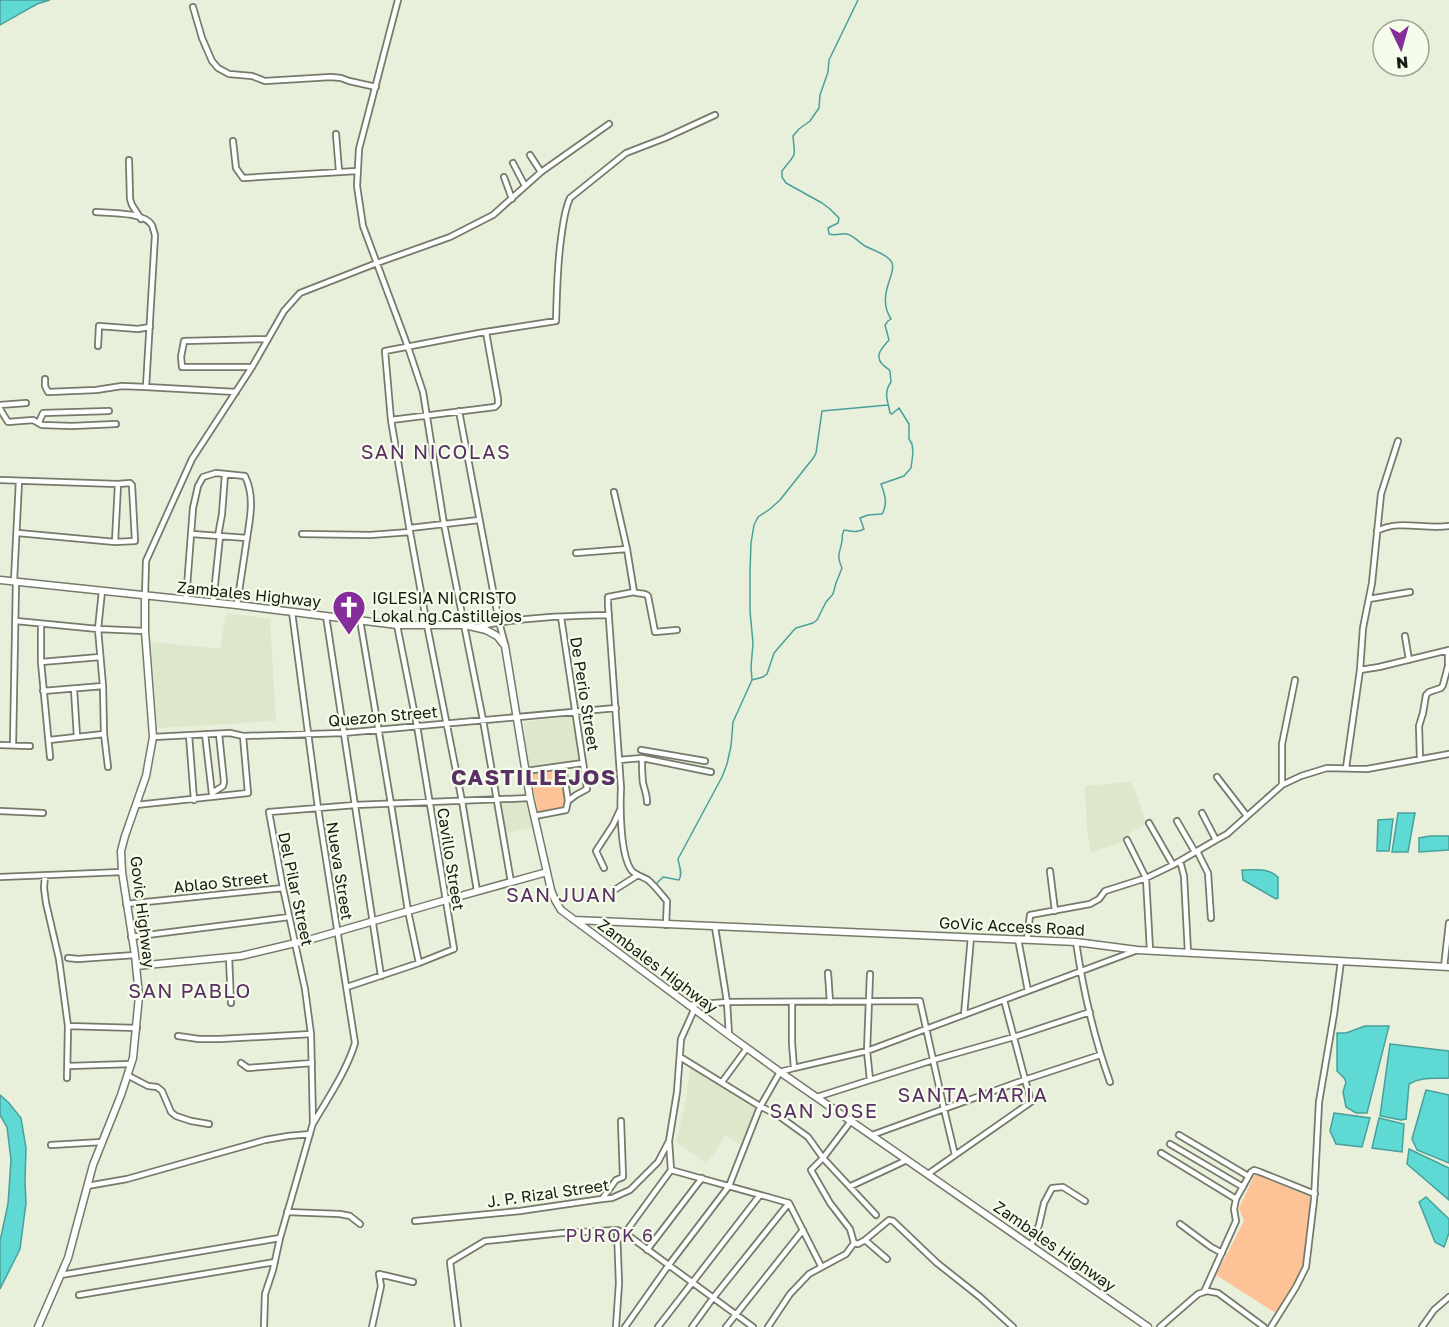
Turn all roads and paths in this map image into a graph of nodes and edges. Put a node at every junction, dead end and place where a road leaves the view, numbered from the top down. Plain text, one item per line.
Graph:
1 (398, 0) edge
2 (193, 7) dead end
3 (376, 87) junction
4 (715, 115) dead end
5 (609, 124) dead end
6 (336, 134) dead end
7 (233, 141) dead end
8 (530, 155) dead end
9 (129, 160) dead end
10 (513, 163) dead end
11 (339, 171) junction
12 (357, 171) junction
13 (541, 172) junction
14 (504, 177) dead end
15 (525, 186) junction
16 (512, 199) junction
17 (96, 212) dead end
18 (141, 219) junction
19 (376, 263) junction
20 (150, 327) junction
21 (486, 332) junction
22 (268, 339) junction
23 (98, 346) dead end
24 (408, 347) junction
25 (252, 367) junction
26 (45, 379) dead end
27 (146, 387) junction
28 (236, 392) junction
29 (26, 403) dead end
30 (0, 407) edge
31 (109, 411) dead end
32 (459, 411) junction
33 (427, 416) junction
34 (391, 420) junction
35 (39, 422) junction
36 (116, 424) dead end
37 (1398, 441) dead end
38 (225, 474) junction
39 (0, 480) edge
40 (19, 481) junction
41 (118, 484) junction
42 (614, 492) dead end
43 (479, 520) junction
44 (444, 524) junction
45 (1449, 526) edge
46 (410, 530) junction
47 (1377, 531) junction
48 (18, 533) junction
49 (192, 534) junction
50 (302, 534) dead end
51 (219, 536) junction
52 (247, 538) junction
53 (115, 542) junction
54 (627, 549) junction
55 (576, 553) dead end
56 (0, 580) edge
57 (15, 581) junction
58 (102, 591) junction
59 (634, 592) junction
60 (1410, 592) dead end
61 (145, 596) junction
62 (1369, 599) junction
63 (186, 600) junction
64 (213, 603) junction
65 (237, 605) junction
66 (292, 612) junction
67 (609, 615) junction
68 (326, 616) junction
69 (561, 616) junction
70 (360, 620) junction
71 (16, 621) junction
72 (499, 622) junction
73 (41, 624) junction
74 (397, 625) junction
75 (427, 625) junction
76 (465, 625) junction
77 (476, 627) junction
78 (98, 629) junction
79 (677, 630) dead end
80 (145, 631) junction
81 (1405, 636) dead end
82 (506, 646) junction
83 (1448, 650) edge
84 (100, 657) junction
85 (1409, 660) junction
86 (41, 662) junction
87 (1360, 670) junction
88 (1295, 680) dead end
89 (103, 686) junction
90 (74, 688) junction
91 (43, 691) junction
92 (616, 708) junction
93 (576, 711) junction
94 (517, 717) junction
95 (483, 720) junction
96 (447, 723) junction
97 (417, 726) junction
98 (378, 729) junction
99 (343, 733) junction
100 (104, 734) junction
101 (206, 734) junction
102 (219, 734) junction
103 (309, 734) junction
104 (189, 735) junction
105 (243, 736) junction
106 (76, 737) junction
107 (153, 737) junction
108 (49, 740) junction
109 (0, 745) edge
110 (13, 745) junction
111 (30, 746) dead end
112 (1449, 754) edge
113 (50, 757) dead end
114 (642, 758) junction
115 (1420, 759) junction
116 (619, 760) junction
117 (705, 761) dead end
118 (583, 763) junction
119 (563, 766) junction
120 (108, 767) dead end
121 (1346, 768) junction
122 (526, 771) junction
123 (711, 772) dead end
124 (1217, 777) dead end
125 (1282, 785) junction
126 (212, 795) junction
127 (530, 798) junction
128 (194, 800) junction
129 (496, 800) junction
130 (462, 801) junction
131 (568, 801) junction
132 (430, 802) junction
133 (647, 802) dead end
134 (391, 804) junction
135 (136, 805) junction
136 (355, 805) junction
137 (318, 808) junction
138 (620, 809) junction
139 (0, 811) edge
140 (43, 813) dead end
141 (1202, 813) dead end
142 (535, 816) junction
143 (1247, 816) junction
144 (1177, 821) dead end
145 (1149, 823) dead end
146 (1127, 840) dead end
147 (1216, 840) junction
148 (1196, 852) junction
149 (1180, 861) junction
150 (1173, 865) junction
151 (604, 868) dead end
152 (1050, 871) dead end
153 (122, 872) junction
154 (547, 872) junction
155 (45, 875) junction
156 (638, 875) junction
157 (0, 877) edge
158 (1146, 878) junction
159 (510, 882) junction
160 (283, 888) junction
161 (616, 889) dead end
162 (477, 891) junction
163 (446, 900) junction
164 (126, 904) junction
165 (408, 911) junction
166 (1054, 911) junction
167 (290, 916) junction
168 (1211, 918) dead end
169 (573, 920) junction
170 (373, 922) junction
171 (1449, 923) edge
172 (666, 925) junction
173 (715, 927) junction
174 (338, 932) junction
175 (131, 937) junction
176 (971, 937) junction
177 (1018, 939) junction
178 (1028, 940) junction
179 (1076, 942) junction
180 (295, 943) junction
181 (1137, 950) junction
182 (1150, 950) junction
183 (1188, 953) junction
184 (135, 955) junction
185 (229, 957) junction
186 (68, 958) dead end
187 (1341, 961) junction
188 (419, 963) junction
189 (136, 966) junction
190 (1447, 967) edge
191 (1080, 971) junction
192 (828, 973) dead end
193 (870, 974) dead end
194 (381, 976) junction
195 (347, 987) junction
196 (1028, 991) junction
197 (1004, 1000) junction
198 (727, 1002) junction
199 (792, 1002) junction
200 (830, 1002) junction
201 (868, 1002) junction
202 (231, 1003) dead end
203 (688, 1005) junction
204 (694, 1010) junction
205 (1090, 1012) junction
206 (964, 1015) junction
207 (68, 1026) junction
208 (137, 1028) junction
209 (926, 1030) junction
210 (311, 1034) junction
211 (729, 1035) junction
212 (178, 1036) dead end
213 (1014, 1036) junction
214 (747, 1048) junction
215 (867, 1051) junction
216 (1100, 1055) junction
217 (680, 1057) junction
218 (933, 1060) junction
219 (312, 1063) junction
220 (130, 1064) junction
221 (241, 1064) dead end
222 (68, 1066) junction
223 (794, 1068) junction
224 (780, 1072) junction
225 (127, 1075) junction
226 (67, 1078) dead end
227 (870, 1080) junction
228 (1024, 1080) junction
229 (722, 1082) junction
230 (1110, 1082) dead end
231 (818, 1097) junction
232 (760, 1107) junction
233 (944, 1109) junction
234 (621, 1121) dead end
235 (851, 1121) junction
236 (313, 1123) junction
237 (209, 1124) dead end
238 (310, 1134) junction
239 (872, 1135) junction
240 (1179, 1135) dead end
241 (669, 1141) junction
242 (102, 1142) junction
243 (1170, 1144) dead end
244 (51, 1145) dead end
245 (1161, 1153) dead end
246 (955, 1155) junction
247 (823, 1158) junction
248 (907, 1160) junction
249 (658, 1162) junction
250 (671, 1170) junction
251 (928, 1174) junction
252 (1248, 1176) junction
253 (702, 1178) junction
254 (87, 1186) junction
255 (729, 1186) junction
256 (851, 1186) junction
257 (1243, 1187) junction
258 (1314, 1194) junction
259 (760, 1195) junction
260 (602, 1199) junction
261 (1236, 1199) junction
262 (1085, 1202) dead end
263 (789, 1203) junction
264 (287, 1212) junction
265 (876, 1215) dead end
266 (415, 1221) dead end
267 (360, 1224) dead end
268 (1180, 1224) dead end
269 (617, 1230) junction
270 (803, 1230) junction
271 (625, 1233) junction
272 (280, 1238) junction
273 (865, 1240) junction
274 (854, 1243) junction
275 (1031, 1246) junction
276 (647, 1250) junction
277 (1222, 1253) junction
278 (887, 1259) dead end
279 (276, 1262) junction
280 (668, 1266) junction
281 (821, 1266) junction
282 (60, 1275) junction
283 (413, 1282) dead end
284 (692, 1283) junction
285 (1204, 1292) junction
286 (78, 1295) dead end
287 (1449, 1296) edge
288 (713, 1298) junction
289 (736, 1314) junction
290 (38, 1327) edge
291 (264, 1327) edge
292 (372, 1327) edge
293 (458, 1327) edge
294 (616, 1327) edge
295 (625, 1327) edge
296 (658, 1327) edge
297 (692, 1327) edge
298 (726, 1327) edge
299 (753, 1327) edge
300 (768, 1327) edge
301 (1013, 1327) edge
302 (1148, 1327) edge
303 (1160, 1327) edge
304 (1264, 1327) edge
305 (1271, 1327) edge
306 (1422, 1327) edge

1 - 3 street
2 - 3 street
3 - 12 street
4 - 21 street
5 - 13 street
6 - 11 street
7 - 11 street
8 - 13 street
9 - 18 street
10 - 15 street
11 - 12 street
12 - 19 street
13 - 15 street
14 - 16 street
15 - 16 street
16 - 19 street
17 - 18 street
18 - 20 street
19 - 22 street
19 - 24 street
20 - 23 street
20 - 27 street
21 - 24 street
21 - 32 street
22 - 25 street
22 - 25 street
24 - 33 street
24 - 34 street
25 - 28 street
26 - 27 street
27 - 28 street
28 - 61 street
29 - 30 street
30 - 35 street
31 - 35 street
32 - 33 street
32 - 43 street
33 - 34 street
33 - 44 street
34 - 46 street
35 - 36 street
37 - 47 street
38 - 49 street
38 - 51 street
38 - 52 street
39 - 40 street
40 - 41 street
40 - 48 street
41 - 53 street
41 - 53 street
42 - 54 street
43 - 44 street
43 - 72 street
44 - 46 street
44 - 76 street
45 - 47 street
46 - 50 street
46 - 75 street
47 - 62 street
48 - 53 street
48 - 57 street
49 - 51 street
49 - 63 street
51 - 52 street
51 - 64 street
52 - 65 street
54 - 55 street
54 - 59 street
56 - 57 main road, Zambales Highway
57 - 58 main road, Zambales Highway
57 - 71 street
58 - 61 main road, Zambales Highway
58 - 78 street
59 - 67 street
59 - 79 street
60 - 62 street
61 - 63 main road, Zambales Highway
61 - 80 main road, Govic Highway
62 - 87 street
63 - 64 main road, Zambales Highway
64 - 65 main road, Zambales Highway
65 - 66 main road, Zambales Highway
66 - 68 main road, Zambales Highway
66 - 103 street, Nueva Street
67 - 69 street
67 - 92 street
68 - 70 main road, Zambales Highway
68 - 99 street
69 - 72 street
69 - 93 street, De Perio Street
70 - 74 main road, Zambales Highway
70 - 98 street
71 - 73 street
71 - 110 street
72 - 77 street
72 - 82 street
73 - 78 street
73 - 86 street
74 - 75 main road, Zambales Highway
74 - 97 street, Cavillo Street
75 - 76 main road, Zambales Highway
75 - 96 street
76 - 77 main road, Zambales Highway
76 - 95 street
77 - 82 main road, Zambales Highway
78 - 80 street
78 - 84 street
80 - 107 main road, Govic Highway
81 - 85 street
82 - 94 main road, Zambales Highway
83 - 85 street
83 - 115 street
84 - 86 street
84 - 89 street
85 - 87 street
86 - 91 street
87 - 121 street
88 - 125 street
89 - 90 street
89 - 100 street
90 - 91 street
90 - 106 street
91 - 108 street
92 - 93 street, Quezon Street
92 - 116 street
93 - 94 street, Quezon Street
93 - 118 street, De Perio Street
94 - 95 street, Quezon Street
94 - 122 main road, Zambales Highway
95 - 96 street, Quezon Street
95 - 129 street
96 - 97 street, Quezon Street
96 - 130 street
97 - 98 street, Quezon Street
97 - 132 street, Cavillo Street
98 - 99 street, Quezon Street
98 - 134 street
99 - 103 street, Quezon Street
99 - 136 street
100 - 106 street
100 - 120 street
101 - 102 street, Quezon Street
101 - 104 street, Quezon Street
101 - 126 street
102 - 105 street, Quezon Street
102 - 126 street
103 - 105 street, Quezon Street
103 - 137 street, Nueva Street
104 - 107 street, Quezon Street
104 - 128 street
105 - 126 street
106 - 108 street
107 - 135 main road, Govic Highway
108 - 113 street
109 - 110 street
110 - 111 street
112 - 115 street
114 - 116 street
114 - 117 street
114 - 123 street
114 - 133 street
115 - 121 street
116 - 138 street
118 - 119 street
118 - 131 street, De Perio Street
119 - 122 street
119 - 131 street
121 - 125 street
122 - 127 main road, Zambales Highway
124 - 143 street
125 - 143 street
126 - 128 street
127 - 129 street, Del Pilar Street
127 - 142 main road, Zambales Highway
128 - 135 street
129 - 130 street, Del Pilar Street
129 - 159 street
130 - 132 street, Del Pilar Street
130 - 162 street
131 - 142 street
132 - 134 street, Del Pilar Street
132 - 163 street, Cavillo Street
134 - 136 street, Del Pilar Street
134 - 165 street
135 - 153 main road, Govic Highway
136 - 137 street, Del Pilar Street
136 - 170 street
137 - 160 street, Del Pilar Street
137 - 174 street, Nueva Street
138 - 151 street
138 - 156 street
139 - 140 street
141 - 147 street
142 - 154 main road, Zambales Highway
143 - 147 street
144 - 148 street
145 - 150 street
146 - 158 street
147 - 148 street
148 - 149 street
148 - 168 street
149 - 150 street
149 - 183 street
150 - 158 street
152 - 166 street
153 - 155 street
153 - 164 main road, Govic Highway
154 - 159 main road
154 - 169 main road, Zambales Highway
155 - 157 street
155 - 207 street
156 - 161 street
156 - 172 street
158 - 166 street
158 - 182 street
159 - 162 main road
160 - 164 street, Ablao Street
160 - 167 street, Del Pilar Street
162 - 163 main road
163 - 165 main road
163 - 188 street, Cavillo Street
164 - 175 main road, Govic Highway
165 - 170 main road
165 - 188 street
166 - 178 street
167 - 175 street
167 - 180 street, Del Pilar Street
169 - 172 main road, GoVic Access Road
169 - 203 main road, Zambales Highway
170 - 174 main road
170 - 194 street
171 - 190 street
172 - 173 main road, GoVic Access Road
173 - 176 main road, GoVic Access Road
173 - 198 street
174 - 180 main road
174 - 195 street, Nueva Street
175 - 184 main road, Govic Highway
176 - 177 main road, GoVic Access Road
176 - 206 street
177 - 178 main road, GoVic Access Road
177 - 196 street
178 - 179 main road, GoVic Access Road
179 - 181 main road, GoVic Access Road
179 - 191 street
180 - 185 main road
180 - 210 street, Del Pilar Street
181 - 182 main road, GoVic Access Road
181 - 191 street
182 - 183 main road, GoVic Access Road
183 - 187 main road, GoVic Access Road
184 - 186 street
184 - 189 main road, Govic Highway
185 - 189 main road
185 - 202 street
187 - 190 main road, GoVic Access Road
187 - 258 street
188 - 194 street, Cavillo Street
189 - 208 main road, Govic Highway
191 - 196 street
191 - 205 street
192 - 200 street
193 - 201 street
194 - 195 street, Cavillo Street
195 - 236 street, Nueva Street
196 - 197 street
197 - 206 street
197 - 213 street
198 - 199 street
198 - 203 street
198 - 211 street
199 - 200 street
199 - 223 street
200 - 201 street
201 - 209 street
201 - 215 street
203 - 204 main road, Zambales Highway
204 - 211 main road, Zambales Highway
204 - 217 street, J. P. Rizal Street
205 - 213 street
205 - 216 street
206 - 209 street
207 - 208 street
207 - 222 street
208 - 220 main road, Govic Highway
209 - 215 street
209 - 218 street
210 - 212 street
210 - 219 street, Del Pilar Street
211 - 214 main road, Zambales Highway
213 - 218 street
213 - 228 street
214 - 224 main road, Zambales Highway
214 - 229 street
215 - 223 street
215 - 227 street
216 - 228 street
216 - 230 street
217 - 229 street
217 - 241 street, J. P. Rizal Street
218 - 227 street
218 - 233 street
219 - 221 street
219 - 236 street, Del Pilar Street
220 - 222 street
220 - 225 main road, Govic Highway
222 - 226 street
223 - 224 street
224 - 231 main road, Zambales Highway
224 - 232 street
225 - 237 street
225 - 242 main road, Govic Highway
227 - 231 street
228 - 233 street
228 - 246 street
229 - 232 street
231 - 235 main road, Zambales Highway
232 - 247 street
232 - 255 street
233 - 239 street
233 - 246 street
234 - 260 street
235 - 239 main road, Zambales Highway
235 - 247 street
236 - 238 street
238 - 254 street
238 - 264 street
239 - 248 main road, Zambales Highway
240 - 252 street
241 - 249 street, J. P. Rizal Street
241 - 250 street
242 - 244 street
242 - 254 main road, Govic Highway
243 - 257 street
245 - 261 street
246 - 251 street
247 - 256 street
247 - 274 street
248 - 251 main road, Zambales Highway
248 - 256 street
249 - 250 street
249 - 260 street, J. P. Rizal Street
250 - 253 street
250 - 271 street
251 - 275 main road, Zambales Highway
252 - 257 street
252 - 258 street
253 - 255 street
253 - 276 street
254 - 282 main road, Govic Highway
255 - 259 street
255 - 280 street
256 - 265 street
257 - 261 street
258 - 305 street
259 - 263 street
259 - 284 street
260 - 266 street, J. P. Rizal Street
261 - 277 street
262 - 275 street
263 - 270 street
263 - 288 street
264 - 267 street
264 - 272 street
268 - 277 street
269 - 271 street
269 - 293 street
269 - 294 street
270 - 281 street
270 - 289 street
271 - 276 street
272 - 279 street
272 - 282 street
273 - 274 street
273 - 278 street
273 - 301 street
274 - 281 street
275 - 302 main road, Zambales Highway
276 - 280 street
277 - 285 street
279 - 286 street
279 - 291 street
280 - 284 street
280 - 295 street
281 - 300 street
282 - 290 main road, Govic Highway
283 - 292 street
284 - 288 street
284 - 296 street
285 - 303 street
285 - 304 street
287 - 306 street
288 - 289 street
288 - 297 street
289 - 298 street
289 - 299 street

